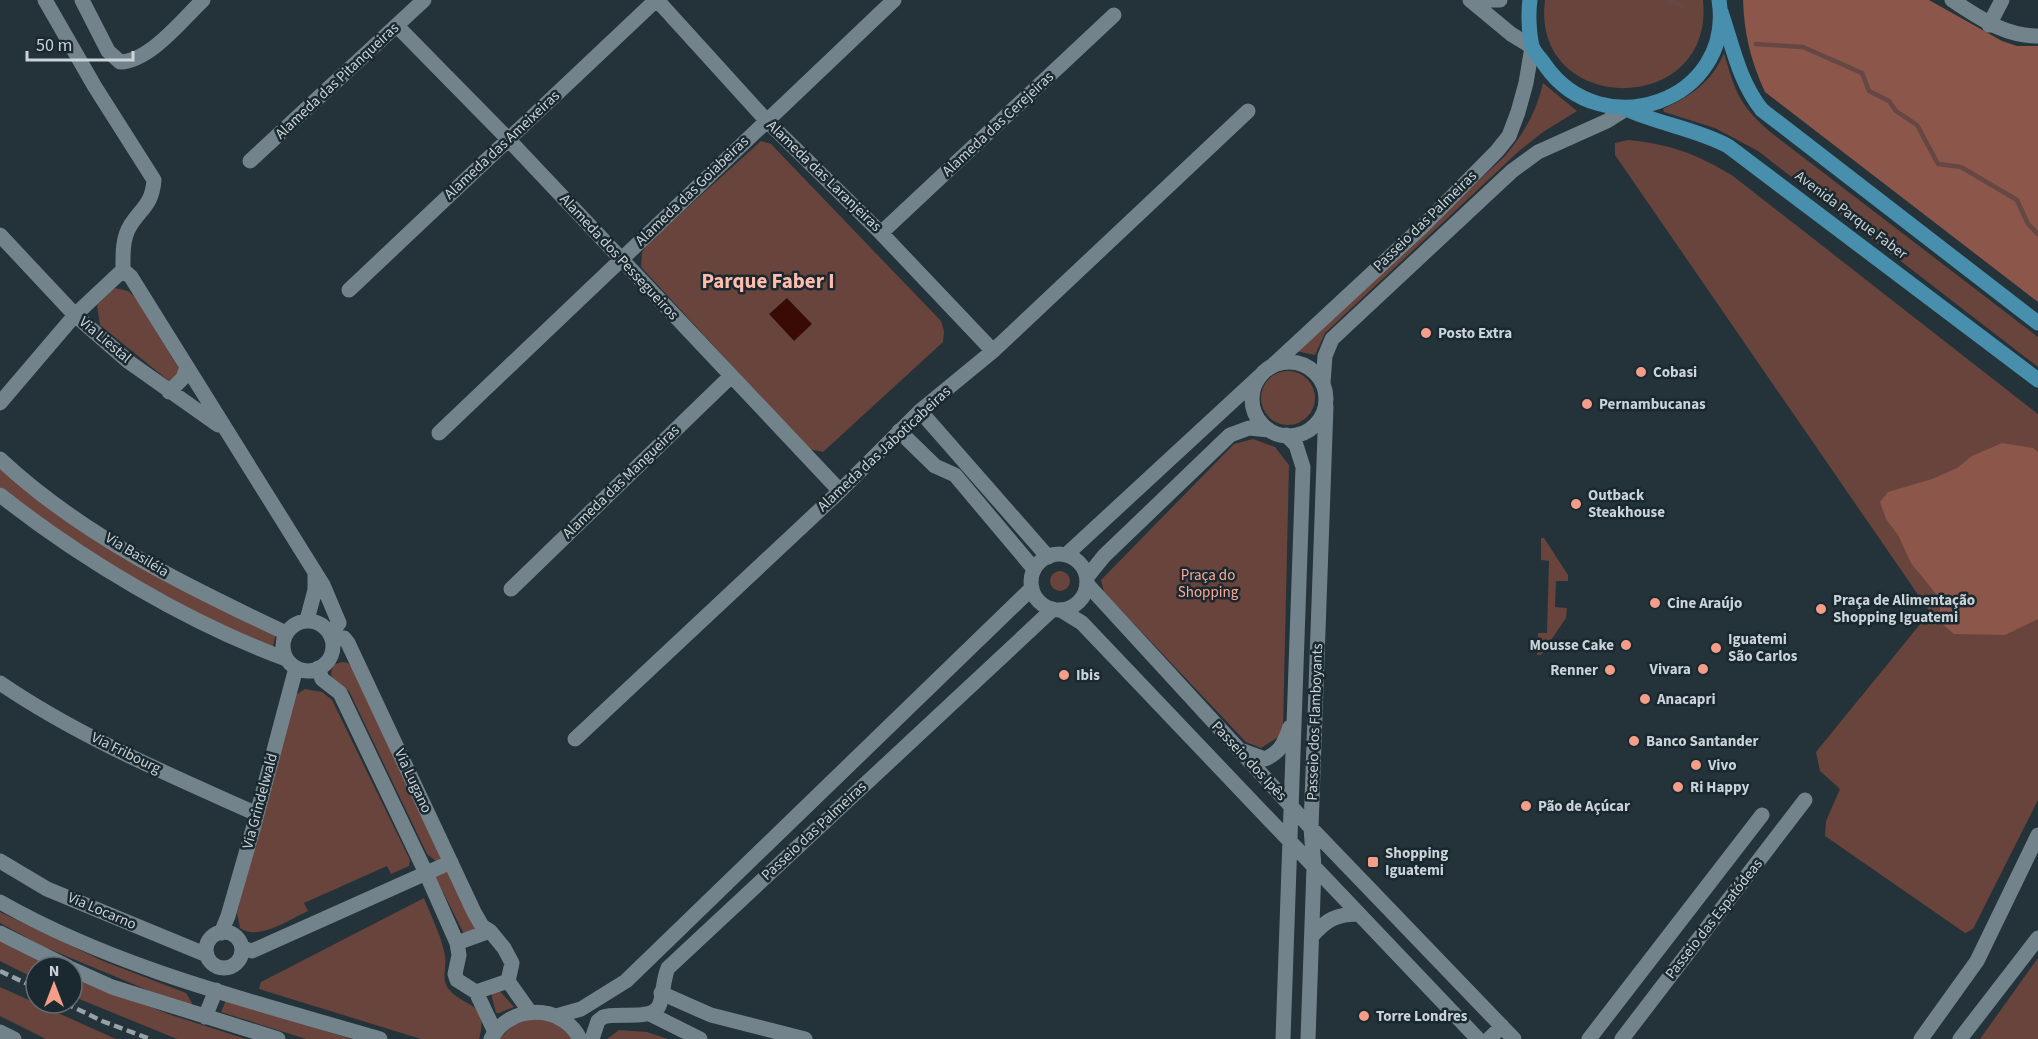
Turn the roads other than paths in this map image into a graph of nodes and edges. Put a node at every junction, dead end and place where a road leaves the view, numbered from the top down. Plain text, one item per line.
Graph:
1 (45, 0) edge
2 (82, 0) edge
3 (203, 0) edge
4 (424, 0) edge
5 (656, 0) edge
6 (894, 0) edge
7 (1470, 0) edge
8 (1481, 0) edge
9 (1500, 0) edge
10 (2002, 0) edge
11 (1528, 1) edge
12 (1960, 2) edge
13 (1720, 6) edge
14 (1114, 15) dead end
15 (1989, 25) junction
16 (397, 26) junction
17 (2038, 36) edge
18 (1532, 47) junction
19 (1626, 108) junction
20 (1248, 111) dead end
21 (766, 120) junction
22 (508, 139) junction
23 (250, 161) dead end
24 (881, 233) junction
25 (0, 235) edge
26 (621, 260) junction
27 (123, 270) junction
28 (349, 290) dead end
29 (75, 315) junction
30 (2038, 323) edge
31 (993, 351) junction
32 (187, 367) junction
33 (1266, 371) junction
34 (731, 376) junction
35 (2038, 380) edge
36 (1323, 383) junction
37 (169, 392) junction
38 (0, 403) edge
39 (1326, 406) junction
40 (920, 411) junction
41 (224, 429) junction
42 (1269, 430) junction
43 (899, 431) junction
44 (439, 433) dead end
45 (1286, 435) junction
46 (0, 459) edge
47 (967, 463) junction
48 (955, 475) junction
49 (840, 491) junction
50 (0, 495) edge
51 (1066, 555) junction
52 (1048, 557) junction
53 (1034, 569) junction
54 (315, 573) junction
55 (1087, 581) junction
56 (1032, 588) junction
57 (511, 589) dead end
58 (1057, 609) junction
59 (307, 620) junction
60 (286, 633) junction
61 (332, 635) junction
62 (291, 663) junction
63 (318, 668) junction
64 (0, 683) edge
65 (1294, 716) junction
66 (575, 739) dead end
67 (1238, 748) junction
68 (1293, 776) junction
69 (1264, 777) junction
70 (1313, 777) junction
71 (1245, 795) junction
72 (1805, 800) dead end
73 (1291, 806) junction
74 (257, 814) junction
75 (1762, 816) dead end
76 (1311, 828) junction
77 (2038, 835) edge
78 (1290, 842) junction
79 (2033, 854) edge
80 (0, 861) edge
81 (451, 862) junction
82 (1314, 867) junction
83 (1352, 870) junction
84 (426, 873) junction
85 (1336, 890) junction
86 (0, 902) edge
87 (1312, 906) junction
88 (1288, 914) junction
89 (1359, 914) junction
90 (1394, 914) junction
91 (1371, 927) junction
92 (490, 931) junction
93 (0, 933) edge
94 (221, 933) junction
95 (1312, 936) junction
96 (2038, 938) edge
97 (457, 943) junction
98 (243, 948) junction
99 (207, 954) junction
100 (44, 955) edge
101 (84, 974) edge
102 (508, 981) junction
103 (627, 981) junction
104 (661, 987) junction
105 (216, 990) junction
106 (476, 992) junction
107 (530, 1012) junction
108 (650, 1014) junction
109 (711, 1015) junction
110 (556, 1016) junction
111 (205, 1017) junction
112 (1502, 1026) junction
113 (0, 1032) edge
114 (493, 1036) edge
115 (14, 1039) edge
116 (278, 1039) edge
117 (380, 1039) edge
118 (579, 1039) edge
119 (592, 1039) edge
120 (700, 1039) edge
121 (805, 1039) edge
122 (1283, 1039) edge
123 (1308, 1039) edge
124 (1478, 1039) edge
125 (1488, 1039) edge
126 (1514, 1039) edge
127 (1589, 1039) edge
128 (1622, 1039) edge
129 (1921, 1039) edge
130 (1960, 1039) edge

1 - 27 street
2 - 3 street
4 - 16 street, Alameda das Pitanqueiras
5 - 21 street, Alameda das Laranjeiras
5 - 22 street, Alameda das Ameixeiras
6 - 21 street, Alameda das Goiabeiras
7 - 18 street
8 - 9 street
10 - 15 street
11 - 18 main road
12 - 15 street
13 - 19 main road
13 - 30 main road, Avenida Parque Faber
14 - 24 street, Alameda das Cerejeiras
15 - 17 street
16 - 22 street, Alameda dos Pessegueiros
16 - 23 street, Alameda das Pitanqueiras
18 - 19 main road
18 - 33 street, Passeio das Palmeiras
19 - 35 main road, Avenida Parque Faber
19 - 36 street, Passeio das Palmeiras
20 - 31 street, Alameda das Jaboticabeiras
21 - 24 street, Alameda das Laranjeiras
21 - 26 street, Alameda das Goiabeiras
22 - 26 street, Alameda dos Pessegueiros
22 - 28 street, Alameda das Ameixeiras
24 - 31 street, Alameda das Laranjeiras
25 - 29 street, Via Liestal
26 - 34 street, Alameda dos Pessegueiros
26 - 44 street, Alameda das Goiabeiras
27 - 29 street
27 - 32 street
29 - 37 street, Via Liestal
29 - 38 street
31 - 40 street, Alameda das Jaboticabeiras
32 - 37 street
32 - 41 street
33 - 36 street
33 - 42 street
33 - 51 street, Passeio das Palmeiras
34 - 49 street, Alameda dos Pessegueiros
34 - 57 street, Alameda das Mangueiras
36 - 39 street
37 - 41 street, Via Liestal
39 - 45 street
39 - 70 street, Passeio dos Flamboyants
40 - 43 street, Alameda das Jaboticabeiras
40 - 47 street
41 - 54 street
42 - 45 street
42 - 55 street
43 - 48 street
43 - 49 street, Alameda das Jaboticabeiras
45 - 65 street, Passeio dos Flamboyants
46 - 60 street, Via Basiléia
47 - 48 street
47 - 52 street
48 - 53 street
49 - 66 street, Alameda das Jaboticabeiras
50 - 62 street, Via Basiléia
51 - 52 street
51 - 55 street
52 - 53 street
53 - 56 street
54 - 59 street
54 - 61 street
55 - 58 street
55 - 67 street, Passeio dos Ipês
56 - 58 street
56 - 103 street, Passeio das Palmeiras
58 - 71 street, Passeio dos Ipês
58 - 104 street, Passeio das Palmeiras
59 - 60 street
59 - 61 street
60 - 62 street
61 - 63 street
61 - 81 street, Via Lugano
62 - 63 street
62 - 74 street, Via Grindelwald
63 - 84 street, Via Lugano
64 - 74 street, Via Fribourg
65 - 67 street
65 - 68 street, Passeio dos Flamboyants
67 - 69 street, Passeio dos Ipês
68 - 70 street
68 - 73 street, Passeio dos Flamboyants
69 - 71 street
69 - 73 street, Passeio dos Ipês
70 - 76 street, Passeio dos Flamboyants
71 - 78 street, Passeio dos Ipês
72 - 128 street, Passeio das Espatódeas
73 - 76 street, Passeio dos Ipês
73 - 78 street, Passeio dos Flamboyants
74 - 94 street, Via Grindelwald
75 - 127 street, Passeio das Espatódeas
76 - 82 street, Passeio dos Flamboyants
76 - 83 street, Passeio dos Ipês
77 - 79 street
78 - 82 street, Passeio dos Ipês
78 - 88 street, Passeio dos Flamboyants
79 - 129 street
80 - 99 street, Via Locarno
81 - 84 street
81 - 92 street, Via Lugano
82 - 85 street, Passeio dos Ipês
82 - 87 street, Passeio dos Flamboyants
83 - 85 street
83 - 90 street, Passeio dos Ipês
84 - 97 street, Via Lugano
84 - 98 street
85 - 89 street, Passeio dos Ipês
86 - 105 street
87 - 88 street
87 - 95 street, Passeio dos Flamboyants
88 - 122 street, Passeio dos Flamboyants
89 - 91 street, Passeio dos Ipês
89 - 95 street
90 - 91 street
90 - 112 street, Passeio dos Ipês
91 - 124 street, Passeio dos Ipês
92 - 97 street
92 - 102 street, Via Lugano
93 - 100 street
94 - 98 street
94 - 99 street
95 - 123 street, Passeio dos Flamboyants
96 - 130 street
97 - 106 street, Via Lugano
98 - 99 street
101 - 111 street
102 - 106 street
102 - 107 street
103 - 104 street
103 - 110 street, Passeio das Palmeiras
104 - 108 street, Passeio das Palmeiras
104 - 109 street
105 - 111 street
105 - 117 street
106 - 114 street, Via Lugano
107 - 110 street
107 - 114 street
108 - 119 street
108 - 120 street
109 - 120 street
109 - 121 street
110 - 118 street
111 - 116 street
112 - 125 street
112 - 126 street, Passeio dos Ipês
113 - 115 street

